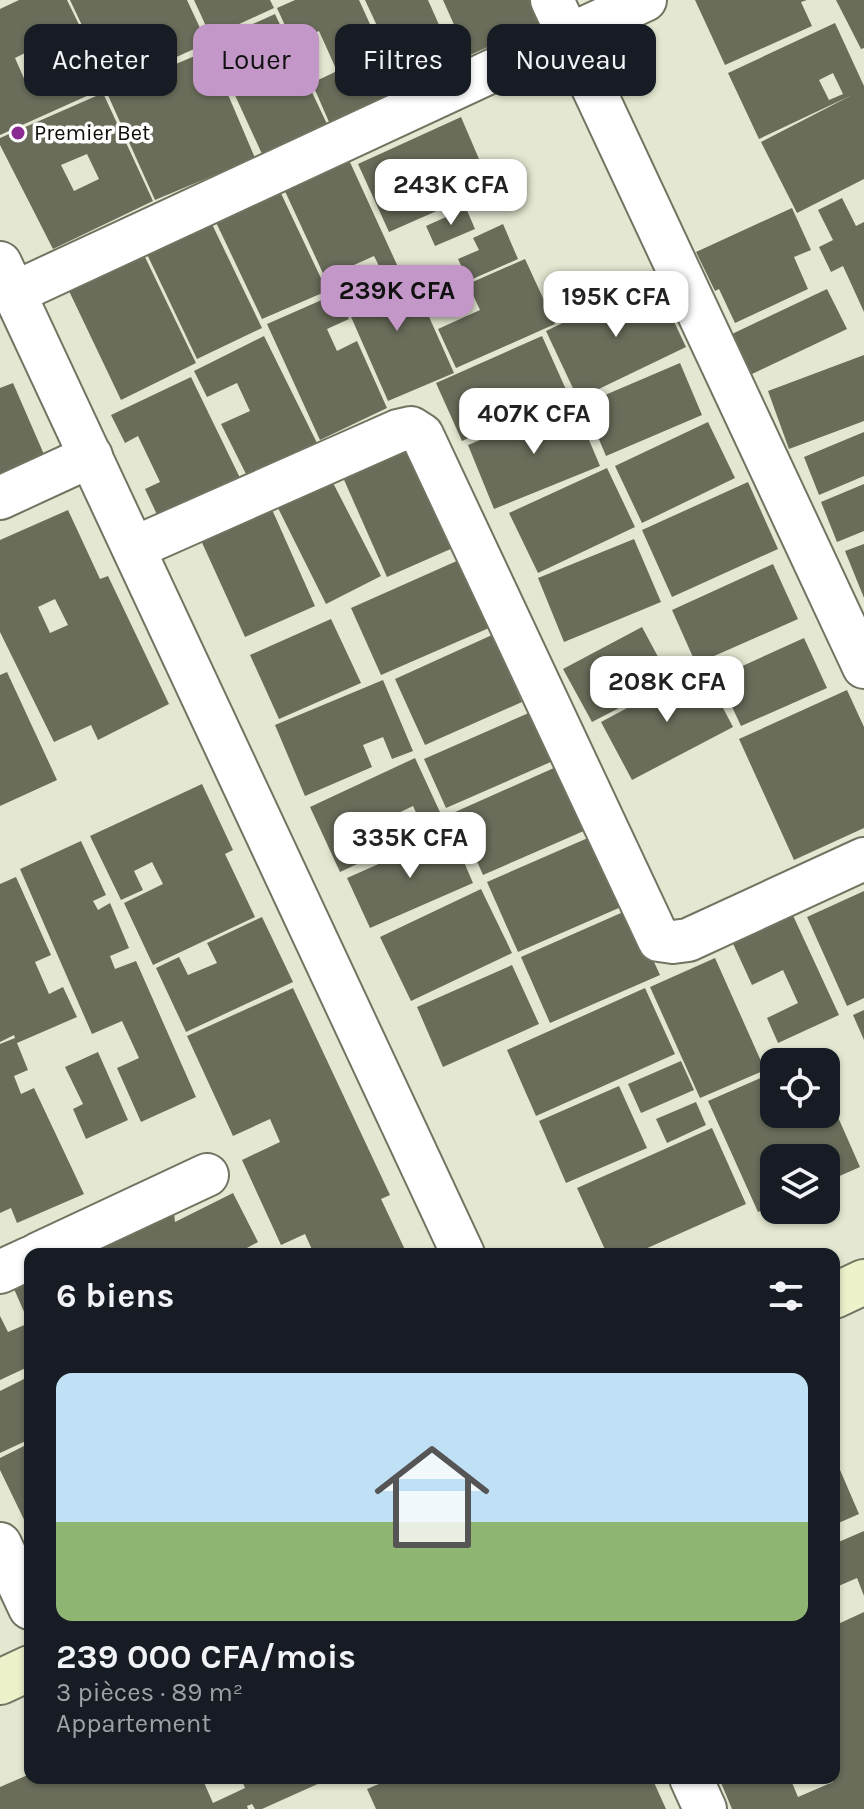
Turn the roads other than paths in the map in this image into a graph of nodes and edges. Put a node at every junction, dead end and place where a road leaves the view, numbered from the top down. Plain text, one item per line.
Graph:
1 (645, 0) edge
2 (560, 18) edge
3 (7, 278) edge
4 (91, 456) junction
5 (0, 498) edge
6 (134, 548) junction
7 (861, 651) edge
8 (864, 859) edge
9 (207, 1175) dead end
10 (51, 1248) edge
11 (460, 1248) edge
12 (24, 1261) edge
13 (0, 1272) edge
14 (864, 1282) edge
15 (840, 1293) edge
16 (0, 1544) edge
17 (24, 1595) edge
18 (24, 1671) edge
19 (0, 1682) edge
20 (694, 1784) edge
21 (705, 1809) edge

1 - 2 street
2 - 3 street
2 - 7 street
3 - 4 street
4 - 5 street
4 - 6 street
6 - 8 street
6 - 11 street
9 - 10 street
12 - 13 street
14 - 15 street
16 - 17 street
18 - 19 street
20 - 21 street

